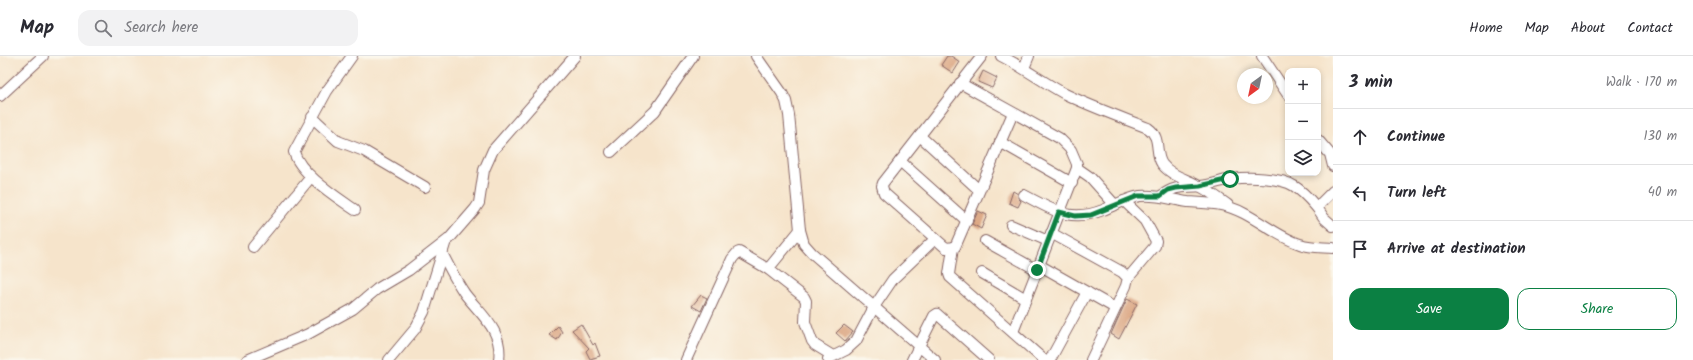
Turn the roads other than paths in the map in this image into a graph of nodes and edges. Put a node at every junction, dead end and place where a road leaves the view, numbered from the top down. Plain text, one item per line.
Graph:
1 (43, 56) edge
2 (352, 56) edge
3 (575, 56) edge
4 (694, 56) edge
5 (756, 56) edge
6 (982, 56) edge
7 (1001, 56) edge
8 (1029, 56) edge
9 (1262, 56) edge
10 (1024, 68) junction
11 (960, 83) junction
12 (1285, 90) edge
13 (0, 96) edge
14 (1013, 113) junction
15 (312, 117) junction
16 (920, 136) junction
17 (1000, 142) junction
18 (1321, 144) edge
19 (611, 152) dead end
20 (900, 161) junction
21 (1333, 166) edge
22 (1077, 168) junction
23 (311, 177) junction
24 (1072, 183) junction
25 (1200, 186) junction
26 (425, 188) dead end
27 (979, 190) junction
28 (1333, 191) edge
29 (1024, 195) dead end
30 (1160, 196) junction
31 (1120, 203) junction
32 (1318, 209) junction
33 (355, 210) dead end
34 (1236, 210) junction
35 (1059, 212) junction
36 (967, 221) junction
37 (1011, 225) dead end
38 (1333, 226) edge
39 (800, 230) junction
40 (1049, 237) junction
41 (935, 239) junction
42 (985, 241) dead end
43 (253, 247) dead end
44 (443, 248) junction
45 (953, 248) junction
46 (1333, 248) edge
47 (1038, 267) junction
48 (768, 270) junction
49 (982, 273) dead end
50 (1128, 278) junction
51 (1087, 292) junction
52 (1026, 299) junction
53 (874, 307) junction
54 (1115, 308) junction
55 (1013, 332) junction
56 (920, 345) junction
57 (830, 358) edge
58 (247, 360) edge
59 (389, 360) edge
60 (499, 360) edge
61 (686, 360) edge
62 (912, 360) edge
63 (935, 360) edge
64 (989, 360) edge
65 (1044, 360) edge
66 (1050, 360) edge
67 (1091, 360) edge

1 - 13 street
2 - 15 street
3 - 44 street
4 - 19 street
5 - 39 street
6 - 11 street
7 - 10 street
8 - 10 street
9 - 12 street
10 - 25 street
11 - 14 street
11 - 16 street
14 - 17 street
14 - 22 street
15 - 23 street
15 - 26 street
16 - 20 street
16 - 27 street
17 - 24 street
17 - 27 street
18 - 21 street
20 - 36 street
20 - 41 street
22 - 24 street
22 - 31 street
23 - 33 street
23 - 43 street
24 - 35 street
25 - 30 street
25 - 32 street
25 - 34 street
27 - 36 street
28 - 32 street
29 - 35 street
30 - 31 street
30 - 34 street
31 - 35 street
31 - 50 street
32 - 38 street
34 - 46 street
35 - 40 street
36 - 45 street
37 - 40 street
39 - 48 street
39 - 53 street
40 - 47 street
40 - 50 street
41 - 45 street
41 - 53 street
42 - 47 street
44 - 58 street
44 - 59 street
44 - 60 street
45 - 55 street
47 - 51 street
47 - 52 street
48 - 57 street
48 - 61 street
49 - 52 street
50 - 54 street
51 - 54 street
51 - 66 street
52 - 55 street
53 - 56 street
53 - 57 street
54 - 67 street
55 - 65 street
56 - 62 street
56 - 63 street
56 - 64 street

